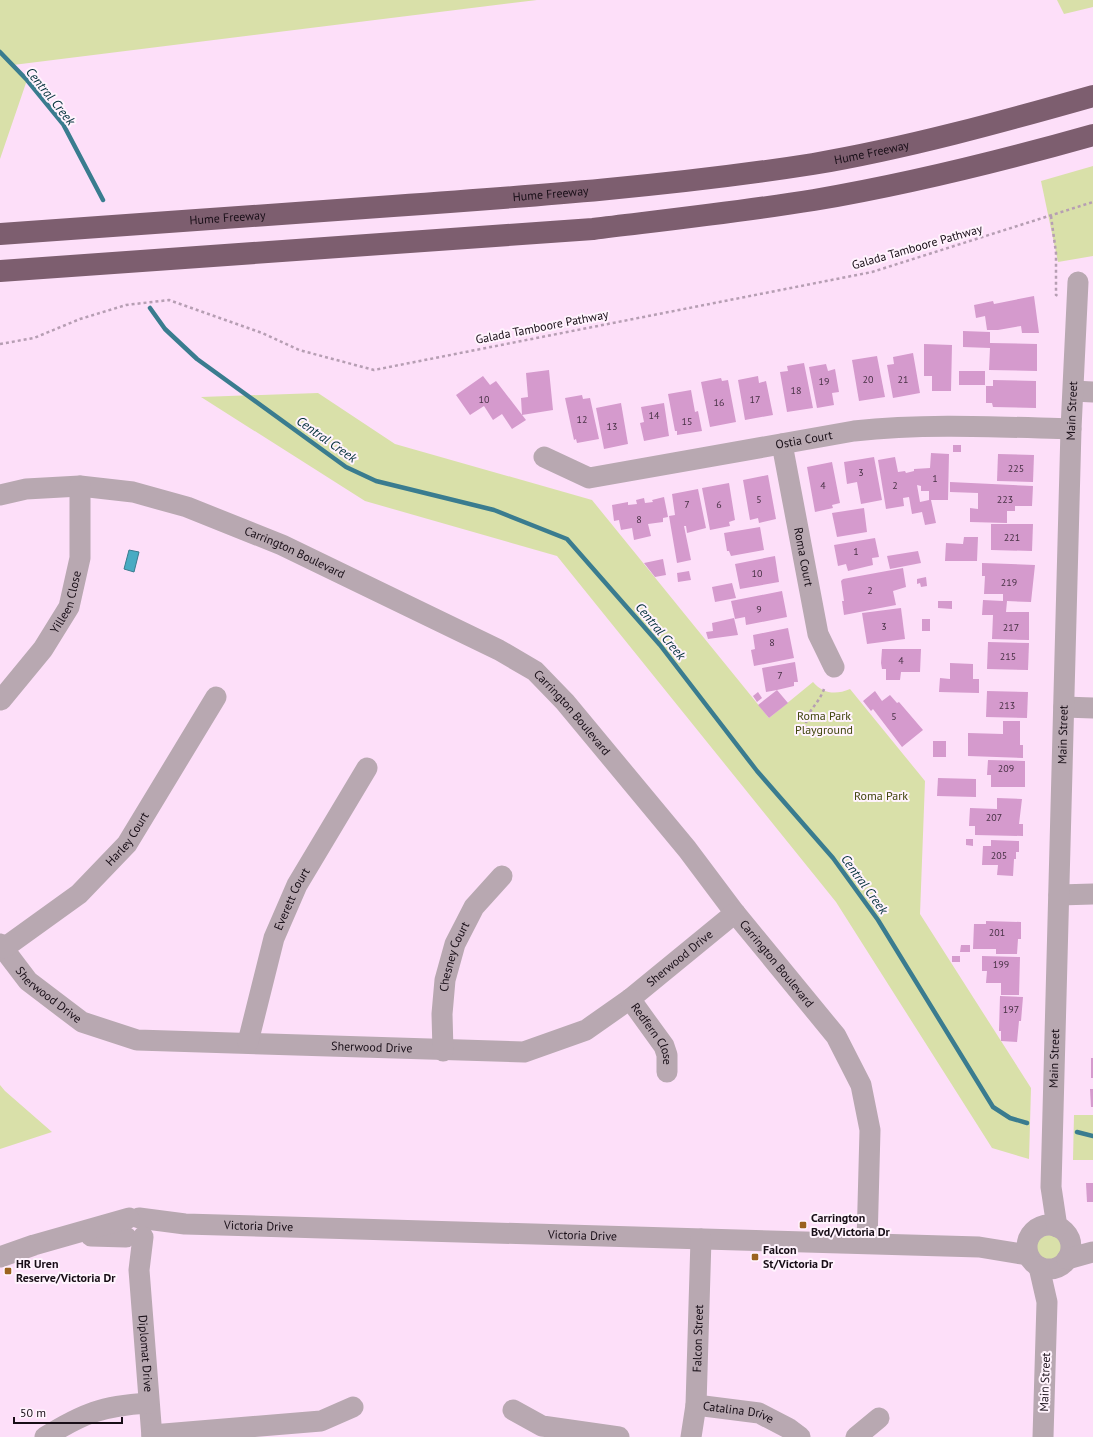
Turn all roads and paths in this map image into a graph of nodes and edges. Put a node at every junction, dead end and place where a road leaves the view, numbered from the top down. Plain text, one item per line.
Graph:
1 (1093, 96) edge
2 (1093, 135) edge
3 (1093, 202) edge
4 (1051, 216) junction
5 (0, 234) edge
6 (0, 271) edge
7 (1078, 282) dead end
8 (1077, 306) junction
9 (0, 344) edge
10 (1083, 391) edge
11 (1071, 429) junction
12 (782, 444) junction
13 (544, 457) dead end
14 (80, 486) junction
15 (0, 495) edge
16 (834, 667) dead end
17 (824, 689) dead end
18 (216, 697) dead end
19 (1, 700) edge
20 (1064, 707) junction
21 (1093, 708) edge
22 (808, 735) dead end
23 (367, 768) dead end
24 (502, 876) dead end
25 (1093, 888) edge
26 (1059, 890) junction
27 (1093, 894) edge
28 (735, 913) junction
29 (2, 946) edge
30 (630, 999) junction
31 (248, 1042) junction
32 (443, 1051) junction
33 (667, 1072) dead end
34 (135, 1231) junction
35 (1049, 1232) junction
36 (701, 1239) junction
37 (867, 1243) junction
38 (1093, 1243) edge
39 (980, 1247) junction
40 (1093, 1252) edge
41 (0, 1257) edge
42 (1034, 1261) junction
43 (1064, 1262) junction
44 (1047, 1302) junction
45 (148, 1403) junction
46 (696, 1405) junction
47 (353, 1407) dead end
48 (513, 1410) dead end
49 (880, 1418) dead end
50 (152, 1436) edge
51 (44, 1437) edge
52 (619, 1437) edge
53 (691, 1437) edge
54 (800, 1437) edge
55 (856, 1437) edge
56 (1043, 1437) edge

1 - 5 highway, Hume Freeway
2 - 6 highway
3 - 4 path, Galada Tamboore Pathway
4 - 8 path
4 - 9 path, Galada Tamboore Pathway
7 - 8 street, Main Street
8 - 10 street, Main Street
10 - 11 street, Main Street
11 - 12 street, Ostia Court
11 - 20 street, Main Street
12 - 13 street, Ostia Court
12 - 16 street, Roma Court
14 - 15 street, Carrington Boulevard
14 - 19 street, Yilleen Close
14 - 28 street, Carrington Boulevard
17 - 22 path
18 - 29 street, Harley Court
20 - 21 street
20 - 26 street, Main Street
23 - 31 street, Everett Court
24 - 32 street, Chesney Court
25 - 26 street
26 - 27 street
26 - 35 street, Main Street
28 - 30 street, Sherwood Drive
28 - 37 street, Carrington Boulevard
29 - 31 street, Sherwood Drive
30 - 32 street, Sherwood Drive
30 - 33 street, Redfern Close
31 - 32 street, Sherwood Drive
34 - 36 street, Victoria Drive
34 - 41 street, Victoria Drive
34 - 45 street, Diplomat Drive
35 - 38 street, Victoria Drive
35 - 39 street, Victoria Drive
35 - 42 street, Main Street
35 - 43 street, Main Street
36 - 37 street, Victoria Drive
36 - 46 street, Falcon Street
37 - 39 street, Victoria Drive
39 - 42 street, Victoria Drive
40 - 43 street
42 - 43 street, Victoria Drive
42 - 44 street, Main Street
43 - 44 street, Main Street
44 - 56 street, Main Street
45 - 50 street, Diplomat Drive
45 - 51 street
46 - 53 street, Falcon Street
46 - 54 street, Catalina Drive
47 - 50 street
48 - 52 street
49 - 55 street

